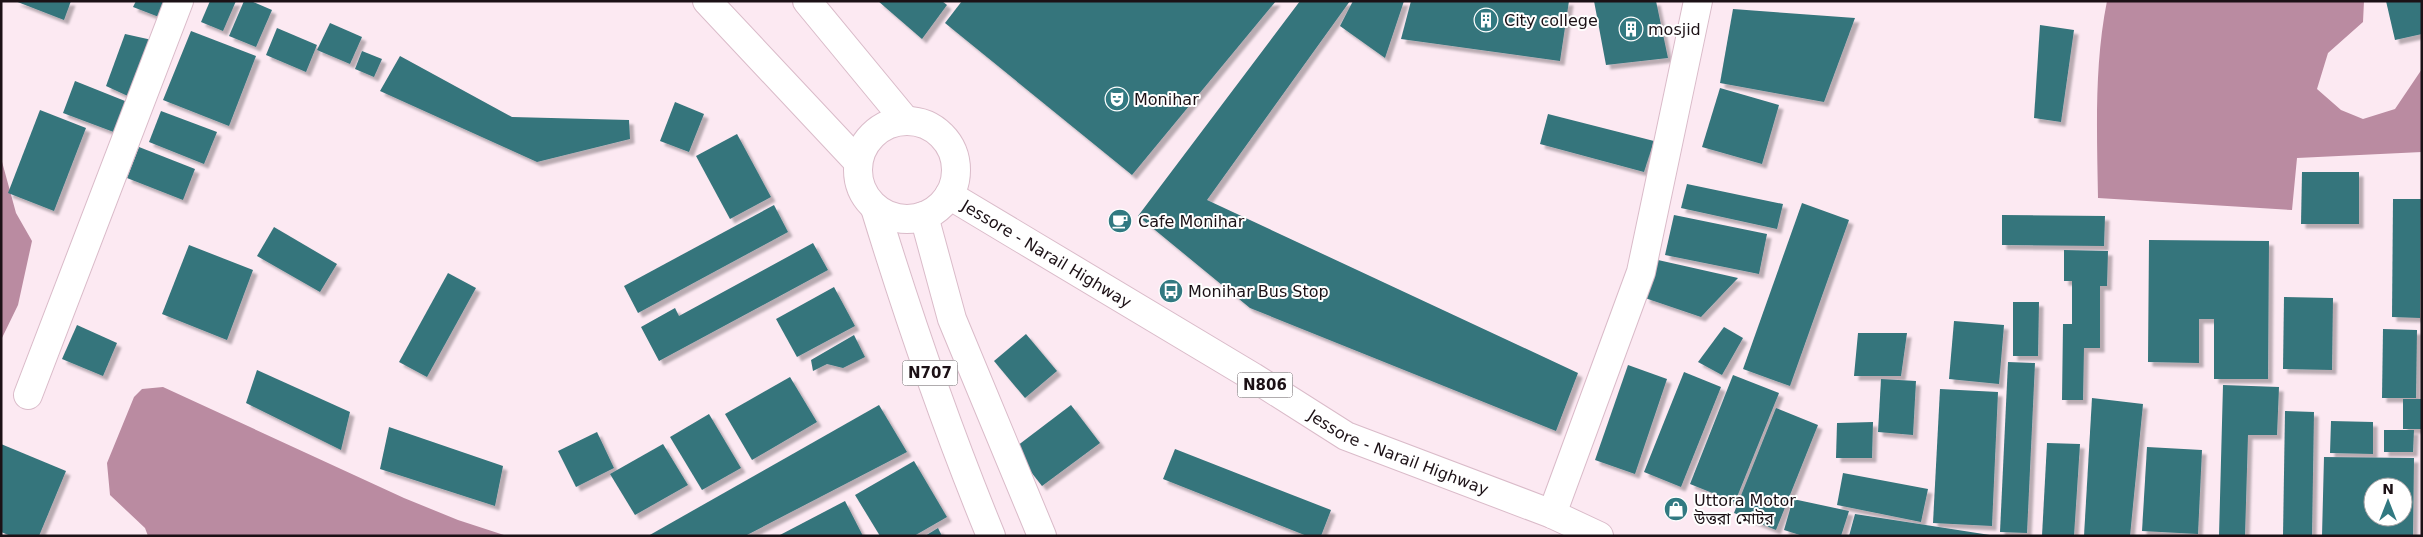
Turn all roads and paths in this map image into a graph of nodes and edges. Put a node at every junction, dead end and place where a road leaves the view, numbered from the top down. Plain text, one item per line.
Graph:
1 (179, 1) edge
2 (707, 1) edge
3 (807, 1) edge
4 (1698, 1) edge
5 (906, 121) junction
6 (858, 162) junction
7 (949, 195) junction
8 (875, 208) junction
9 (924, 216) junction
10 (28, 395) dead end
11 (1552, 514) junction
12 (991, 536) edge
13 (1042, 536) edge
14 (1599, 536) edge

1 - 10 main road
2 - 6 main road
3 - 5 main road
4 - 11 main road
5 - 6 main road
5 - 7 main road
6 - 8 main road, N707
7 - 9 main road
7 - 11 main road, Jessore - Narail Highway / N806
8 - 9 main road
8 - 12 main road, N707
9 - 13 main road, N707
11 - 14 main road, Jessore - Narail Highway / N806

